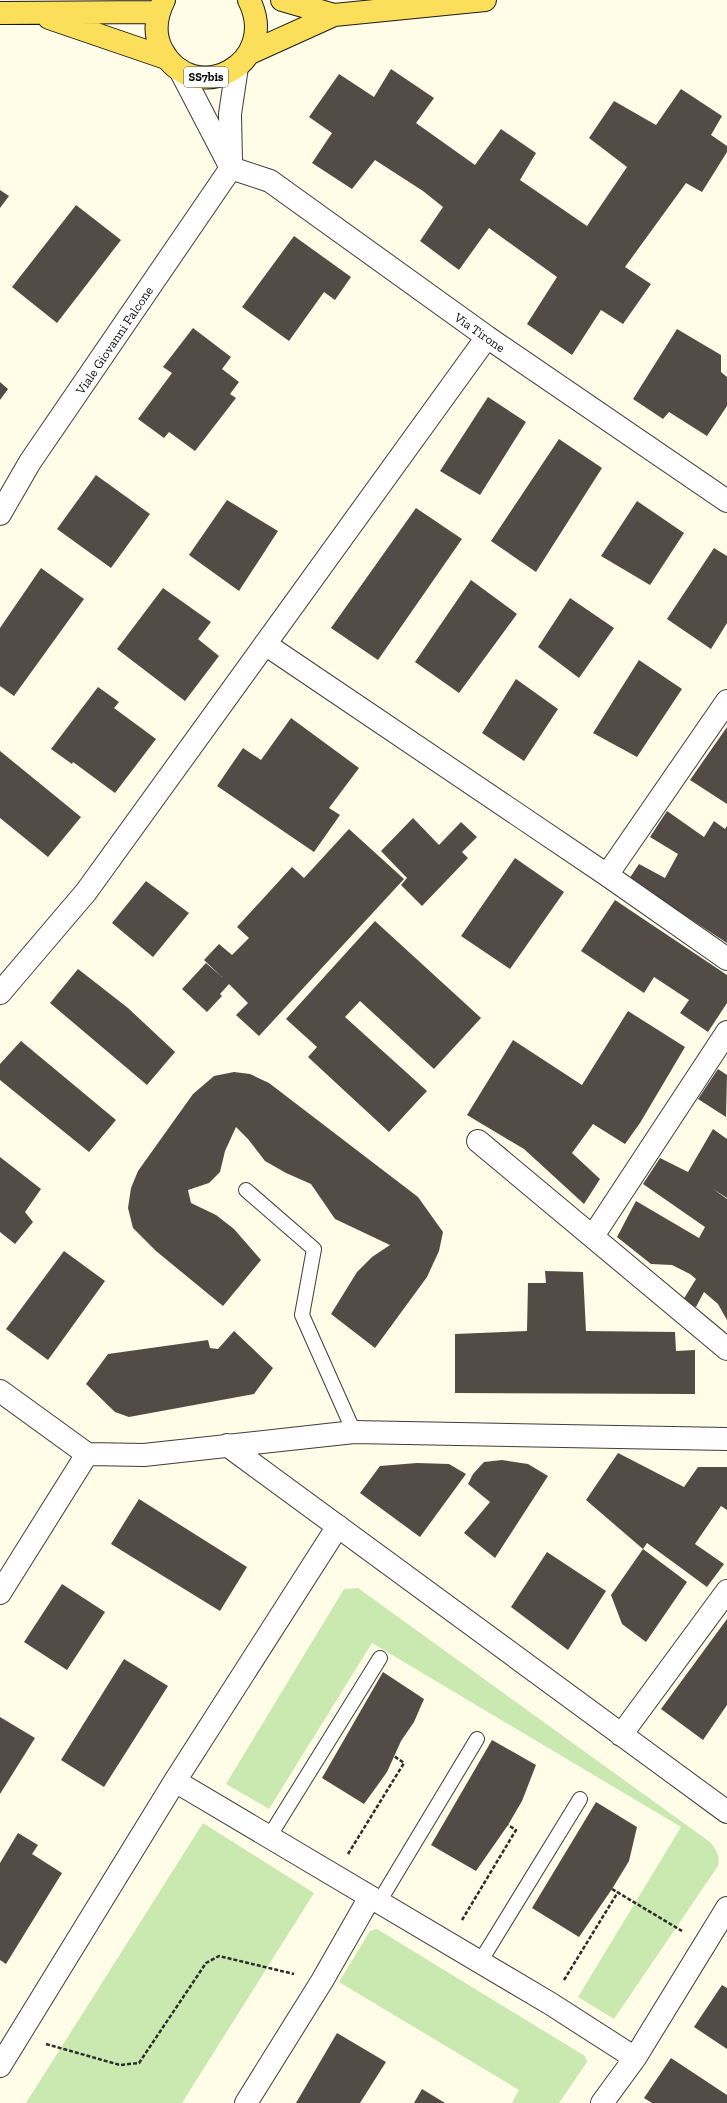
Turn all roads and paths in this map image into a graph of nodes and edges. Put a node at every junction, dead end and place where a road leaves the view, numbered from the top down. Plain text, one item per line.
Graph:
1 (248, 0) edge
2 (282, 0) edge
3 (485, 0) edge
4 (161, 6) edge
5 (0, 13) edge
6 (32, 13) junction
7 (334, 15) junction
8 (244, 60) junction
9 (173, 64) junction
10 (231, 168) junction
11 (487, 337) junction
12 (727, 501) edge
13 (0, 514) edge
14 (266, 644) junction
15 (727, 701) edge
16 (607, 875) junction
17 (727, 959) edge
18 (0, 993) edge
19 (727, 1032) edge
20 (478, 1141) dead end
21 (246, 1190) dead end
22 (593, 1236) junction
23 (727, 1349) edge
24 (0, 1391) edge
25 (354, 1432) junction
26 (727, 1439) edge
27 (227, 1445) junction
28 (87, 1454) junction
29 (338, 1526) junction
30 (727, 1591) edge
31 (0, 1593) edge
32 (380, 1658) dead end
33 (621, 1735) junction
34 (477, 1739) dead end
35 (394, 1756) dead end
36 (174, 1781) junction
37 (580, 1799) dead end
38 (727, 1812) edge
39 (508, 1826) dead end
40 (270, 1837) junction
41 (335, 1876) junction
42 (612, 1889) dead end
43 (618, 1892) junction
44 (374, 1900) junction
45 (727, 1908) edge
46 (448, 1943) junction
47 (704, 1944) junction
48 (480, 1962) junction
49 (322, 1981) junction
50 (551, 2004) junction
51 (18, 2036) junction
52 (636, 2058) junction
53 (0, 2066) edge
54 (246, 2103) edge
55 (602, 2103) edge

1 - 8 main road
2 - 7 main road, SS7bis
3 - 7 main road, SS7bis
4 - 6 main road, SS7bis
4 - 9 main road, SS7bis
5 - 6 main road, SS7bis
6 - 9 main road, SS7bis
7 - 8 main road, SS7bis
8 - 9 main road, SS7bis
8 - 10 street
9 - 10 street
10 - 11 street, Via Tirone
10 - 13 street, Viale Giovanni Falcone
11 - 12 street, Via Tirone
11 - 14 street
14 - 16 street
14 - 18 street
15 - 16 street
16 - 17 street
19 - 22 street
20 - 22 street
21 - 25 lane
22 - 23 street
24 - 28 street
25 - 26 street
25 - 27 street
27 - 28 street
27 - 29 street
28 - 31 street
29 - 33 street
29 - 36 street
30 - 33 street
32 - 40 lane
33 - 38 street
34 - 44 lane
35 - 41 path
36 - 40 street
36 - 51 street
37 - 48 lane
39 - 46 path
40 - 41 street
41 - 44 street
42 - 43 path
43 - 47 path
43 - 50 path
44 - 46 street
44 - 49 street
45 - 47 street
46 - 48 street
47 - 52 street
48 - 50 street
49 - 51 path
49 - 54 street
50 - 52 street
51 - 53 street
52 - 55 street

